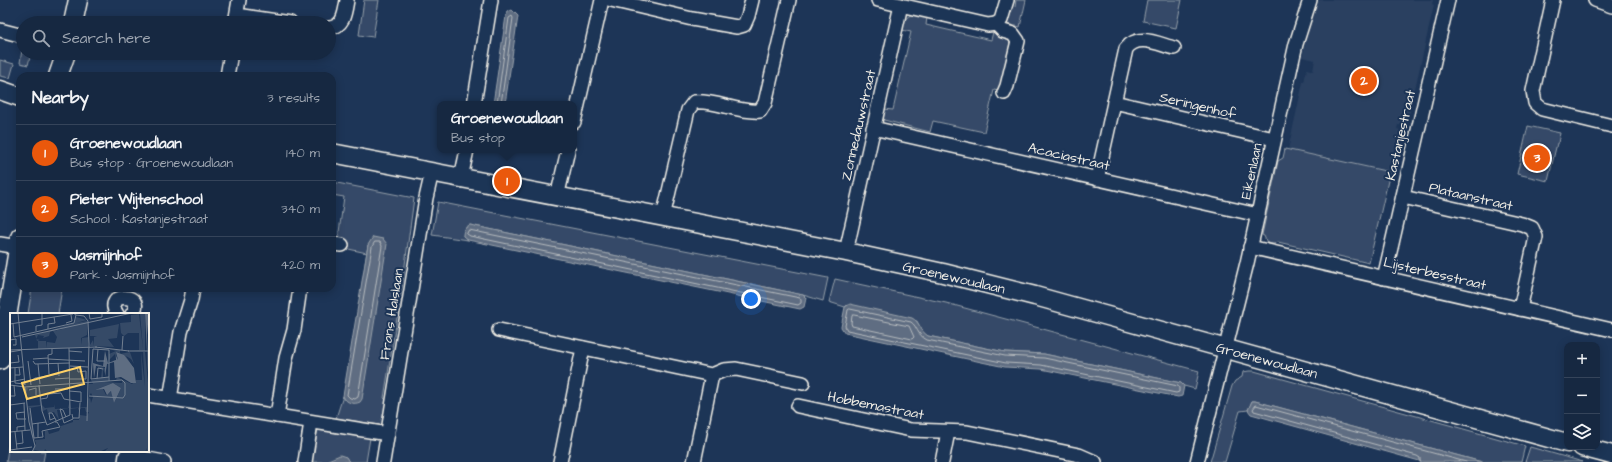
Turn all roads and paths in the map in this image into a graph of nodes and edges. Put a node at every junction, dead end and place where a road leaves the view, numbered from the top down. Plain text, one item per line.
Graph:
1 (78, 0) edge
2 (239, 0) edge
3 (347, 0) edge
4 (491, 0) edge
5 (602, 0) edge
6 (611, 0) edge
7 (752, 0) edge
8 (789, 0) edge
9 (878, 0) edge
10 (1007, 0) edge
11 (1310, 0) edge
12 (1448, 0) edge
13 (1553, 0) edge
14 (1595, 0) edge
15 (901, 5) junction
16 (1612, 6) edge
17 (75, 16) edge
18 (236, 16) edge
19 (996, 24) junction
20 (336, 26) edge
21 (0, 30) edge
22 (16, 34) edge
23 (1174, 48) dead end
24 (64, 60) edge
25 (230, 60) edge
26 (59, 72) edge
27 (228, 72) edge
28 (0, 90) edge
29 (1004, 93) dead end
30 (16, 96) edge
31 (474, 101) edge
32 (1114, 102) junction
33 (577, 109) edge
34 (1612, 126) edge
35 (873, 128) junction
36 (1274, 139) junction
37 (336, 153) edge
38 (466, 153) edge
39 (567, 153) edge
40 (432, 172) junction
41 (461, 178) junction
42 (1097, 179) junction
43 (557, 197) junction
44 (1403, 197) junction
45 (1258, 215) junction
46 (663, 217) junction
47 (16, 242) edge
48 (0, 244) edge
49 (1250, 247) junction
50 (846, 252) junction
51 (16, 261) edge
52 (1384, 278) junction
53 (192, 292) edge
54 (299, 292) edge
55 (1520, 309) junction
56 (117, 313) edge
57 (132, 313) edge
58 (499, 330) dead end
59 (1612, 330) edge
60 (583, 348) junction
61 (1226, 349) junction
62 (0, 360) edge
63 (712, 375) junction
64 (803, 383) dead end
65 (149, 395) edge
66 (170, 399) junction
67 (798, 406) dead end
68 (277, 416) junction
69 (312, 422) junction
70 (948, 432) junction
71 (388, 434) junction
72 (1564, 442) edge
73 (1593, 450) edge
74 (1612, 455) edge
75 (126, 456) edge
76 (164, 462) edge
77 (305, 462) edge
78 (383, 462) edge
79 (560, 462) edge
80 (694, 462) edge
81 (942, 462) edge
82 (1094, 462) edge
83 (1197, 462) edge

1 - 17 street
2 - 18 street
3 - 20 street
4 - 31 street
5 - 33 street
6 - 7 street
8 - 46 street
9 - 15 street
10 - 19 street
11 - 36 street, Eikenlaan
12 - 44 street, Kastanjestraat
13 - 34 street
14 - 16 street
15 - 19 street
15 - 35 street, Zonnedauwstraat
19 - 29 street
21 - 22 street
23 - 32 street
24 - 26 street
25 - 27 street
28 - 30 street
32 - 36 street, Seringenhof
32 - 42 street
35 - 42 street, Acaciastraat
35 - 50 street, Zonnedauwstraat
36 - 45 street, Eikenlaan
37 - 40 street, Groenewoudlaan
38 - 41 street
39 - 43 street
40 - 41 street, Groenewoudlaan
40 - 71 street, Frans Halslaan
41 - 43 street, Groenewoudlaan
42 - 45 street, Acaciastraat
43 - 46 street, Groenewoudlaan
44 - 52 street, Kastanjestraat
44 - 55 street, Plataanstraat
45 - 49 street, Eikenlaan
46 - 50 street, Groenewoudlaan
47 - 48 street
49 - 52 street, Lijsterbesstraat
49 - 61 street, Eikenlaan
50 - 61 street, Groenewoudlaan
51 - 62 street
52 - 55 street, Lijsterbesstraat
53 - 66 street
54 - 68 street
55 - 59 street, Lijsterbesstraat
56 - 57 street
58 - 60 street
60 - 63 street
60 - 79 street
61 - 72 street, Groenewoudlaan
61 - 83 street, Eikenlaan
63 - 64 street
63 - 80 street
65 - 66 street
66 - 68 street
67 - 70 street, Hobbemastraat
68 - 69 street
69 - 71 street
69 - 77 street
70 - 81 street
70 - 82 street, Hobbemastraat
71 - 78 street, Frans Halslaan
73 - 74 street
75 - 76 street

